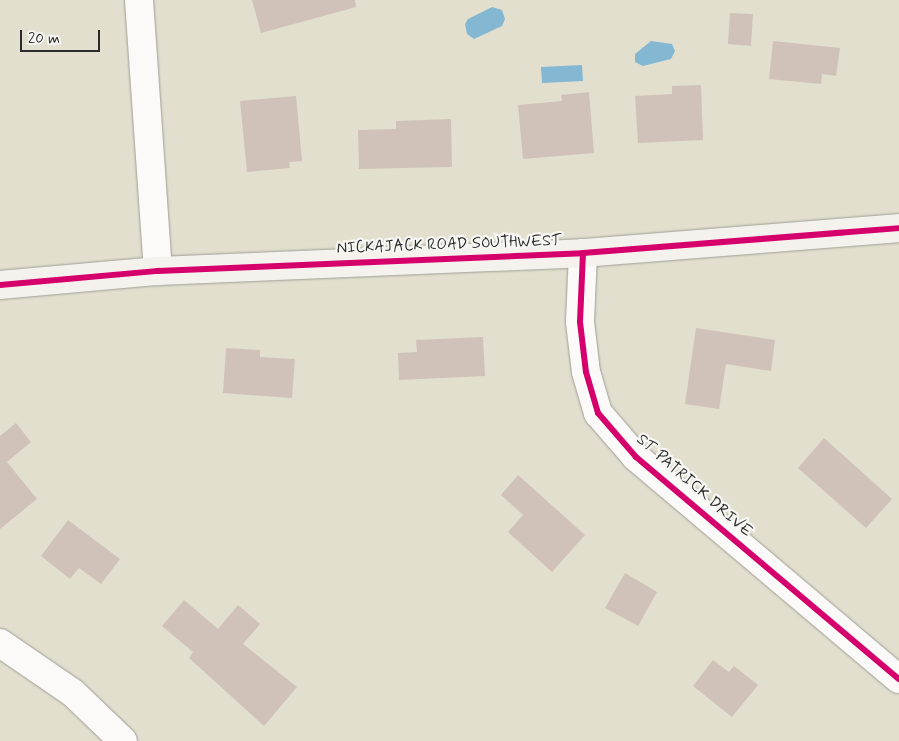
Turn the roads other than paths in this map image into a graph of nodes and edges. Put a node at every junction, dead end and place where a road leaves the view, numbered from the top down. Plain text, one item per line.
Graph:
1 (138, 0) edge
2 (899, 228) edge
3 (582, 254) junction
4 (158, 271) junction
5 (0, 285) edge
6 (0, 643) edge
7 (899, 679) edge
8 (123, 741) edge

1 - 4 street
2 - 3 street, NICKAJACK ROAD SOUTHWEST
3 - 4 street, NICKAJACK ROAD SOUTHWEST
3 - 7 street, ST PATRICK DRIVE
4 - 5 street, NICKAJACK ROAD SOUTHWEST
6 - 8 street

